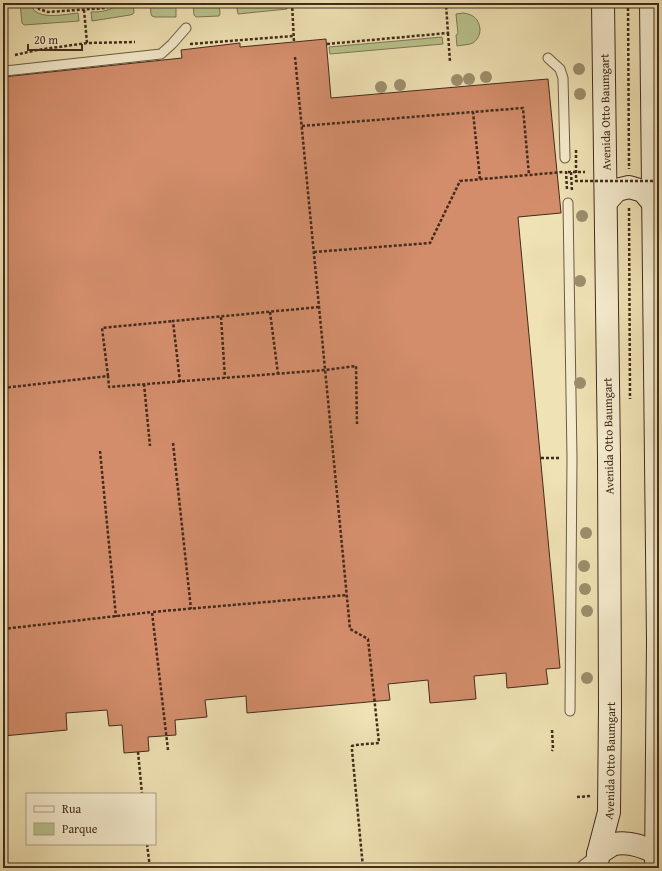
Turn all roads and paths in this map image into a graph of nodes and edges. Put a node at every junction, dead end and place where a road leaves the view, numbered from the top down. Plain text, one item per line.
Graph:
1 (36, 3) edge
2 (113, 3) edge
3 (292, 3) edge
4 (603, 3) edge
5 (651, 3) edge
6 (446, 4) dead end
7 (84, 10) junction
8 (186, 28) dead end
9 (448, 33) junction
10 (294, 42) dead end
11 (87, 43) dead end
12 (327, 44) dead end
13 (295, 57) dead end
14 (548, 58) dead end
15 (450, 62) dead end
16 (3, 70) edge
17 (473, 112) junction
18 (302, 126) junction
19 (576, 150) dead end
20 (565, 158) joint
21 (606, 163) junction
22 (557, 172) dead end
23 (572, 172) dead end
24 (586, 172) dead end
25 (656, 172) edge
26 (529, 175) junction
27 (480, 179) junction
28 (606, 202) junction
29 (568, 203) joint
30 (653, 203) junction
31 (314, 252) junction
32 (319, 307) junction
33 (270, 312) junction
34 (221, 317) junction
35 (173, 321) junction
36 (325, 370) junction
37 (278, 374) junction
38 (108, 376) junction
39 (225, 378) junction
40 (180, 382) junction
41 (144, 384) junction
42 (3, 388) edge
43 (357, 424) dead end
44 (173, 443) dead end
45 (150, 446) dead end
46 (100, 451) dead end
47 (347, 595) junction
48 (191, 609) junction
49 (152, 612) junction
50 (116, 617) junction
51 (3, 629) edge
52 (570, 711) dead end
53 (552, 730) dead end
54 (168, 750) dead end
55 (552, 751) dead end
56 (138, 752) dead end
57 (142, 793) edge
58 (148, 845) edge
59 (656, 860) edge
60 (598, 861) edge
61 (150, 868) edge
62 (364, 868) edge
63 (580, 868) edge

1 - 7 path
2 - 7 path
3 - 10 path
4 - 21 main road, Avenida Otto Baumgart
5 - 25 main road
6 - 9 path
7 - 11 path
8 - 16 lane
9 - 12 path
9 - 15 path
13 - 18 path
14 - 20 lane
17 - 18 path
17 - 26 path
17 - 27 path
18 - 31 path
19 - 25 path, bridge
20 - 29 path
21 - 25 main road
21 - 28 main road, Avenida Otto Baumgart
22 - 26 path
23 - 24 path
25 - 30 main road
26 - 27 path
27 - 31 path
28 - 30 main road
28 - 60 main road, Avenida Otto Baumgart
29 - 52 lane
30 - 59 main road
31 - 32 path
32 - 33 path
32 - 36 path
33 - 34 path
33 - 37 path
34 - 35 path
34 - 39 path
35 - 38 path
35 - 40 path
36 - 37 path
36 - 43 path
36 - 47 path
37 - 39 path
38 - 41 path
38 - 42 path
39 - 40 path
40 - 41 path
41 - 45 path
44 - 48 path
46 - 50 path
47 - 48 path
47 - 62 path
48 - 49 path
49 - 50 path
49 - 54 path
50 - 51 path
53 - 55 path
56 - 57 path
58 - 61 path
59 - 60 main road
60 - 63 lane

